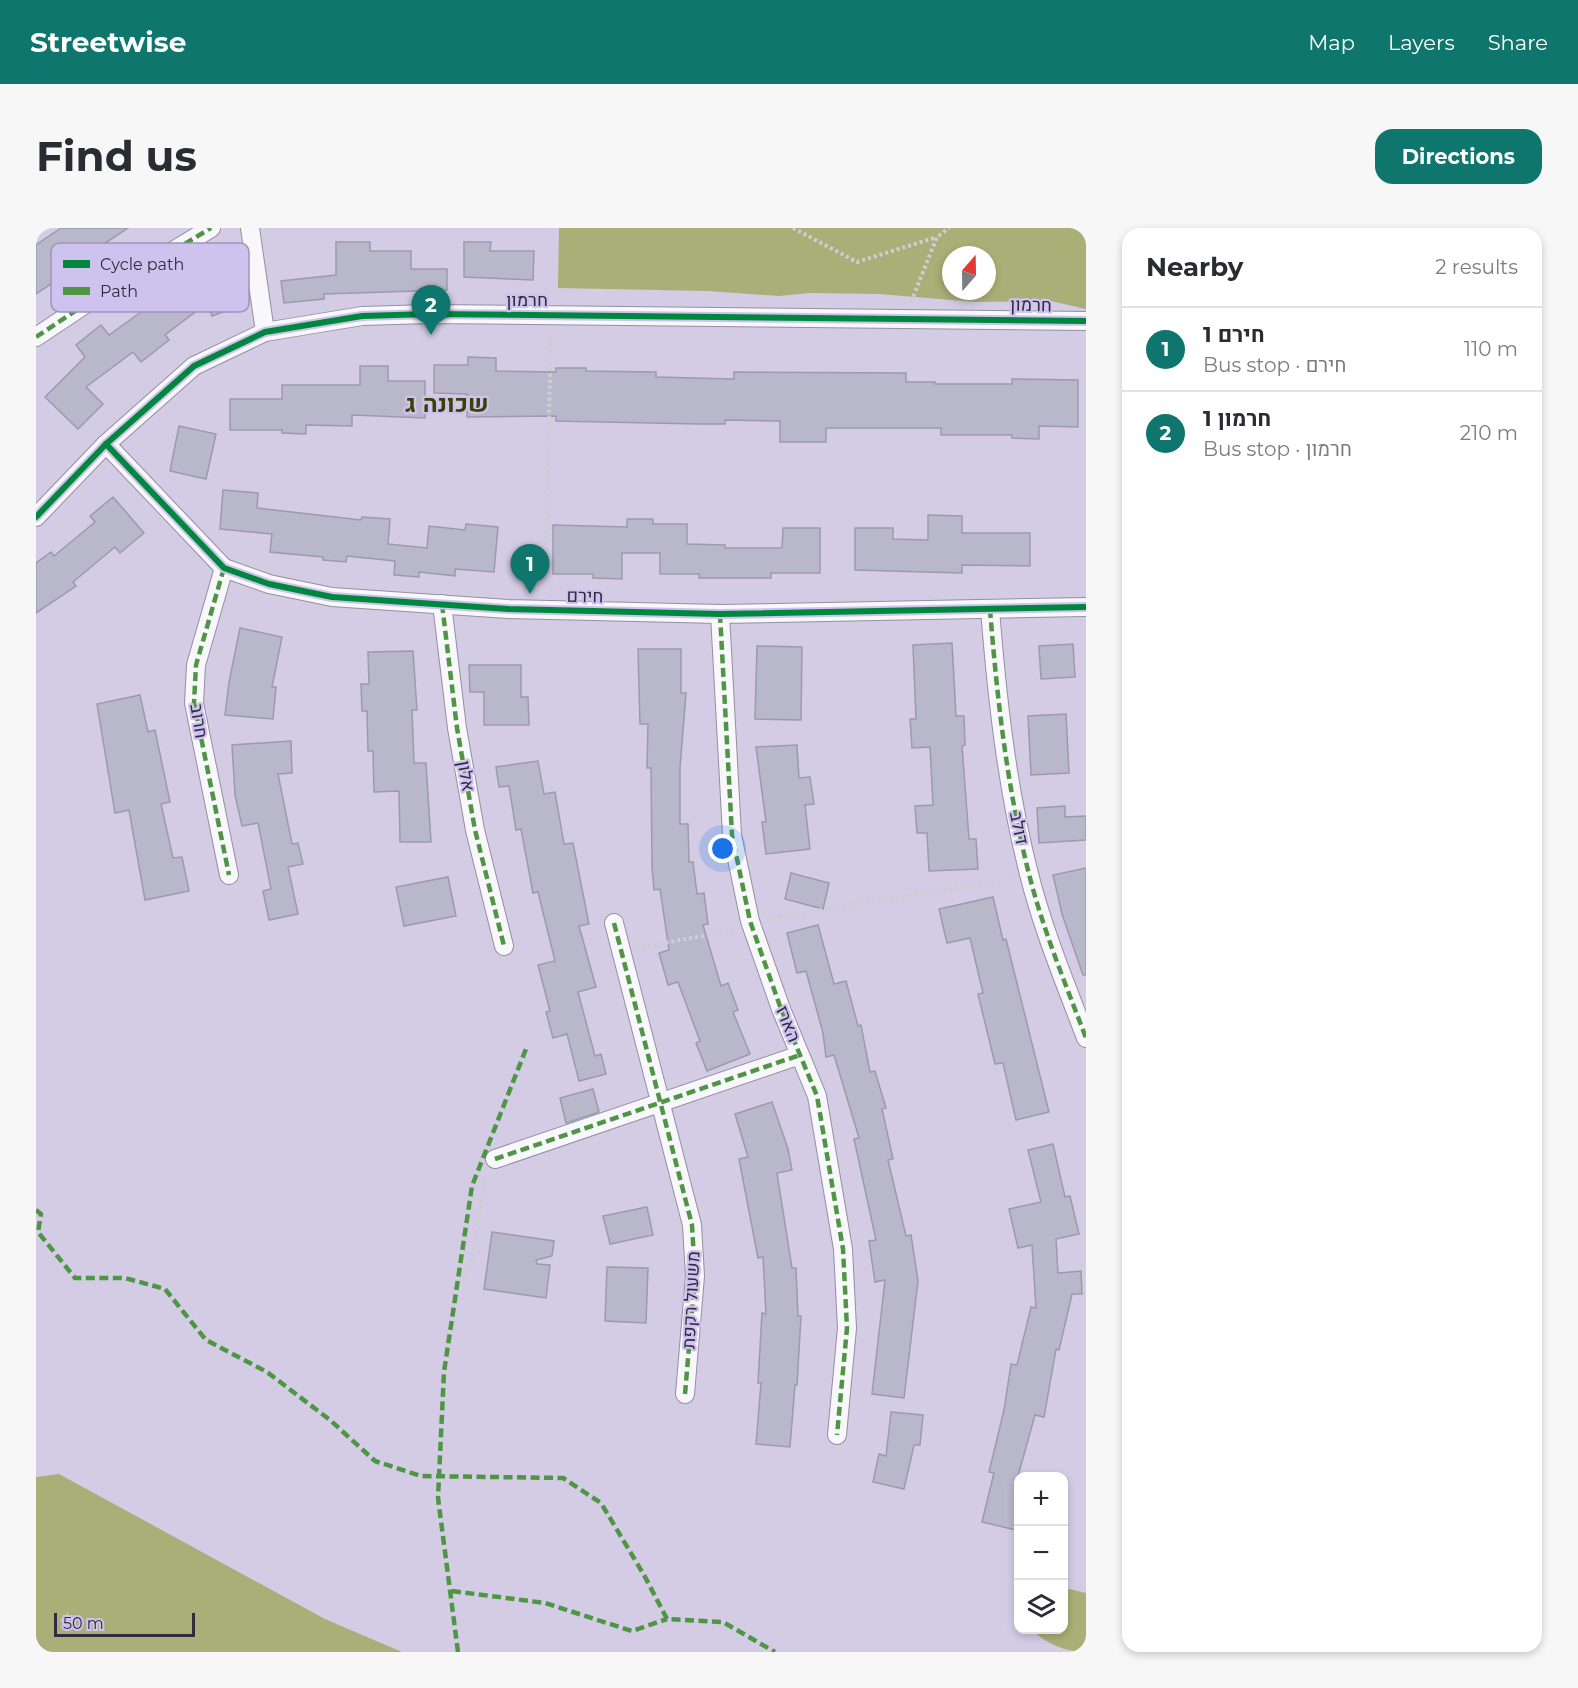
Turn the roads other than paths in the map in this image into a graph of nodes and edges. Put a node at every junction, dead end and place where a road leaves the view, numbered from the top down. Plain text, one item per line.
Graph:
1 (211, 228) edge
2 (250, 228) edge
3 (186, 243) edge
4 (74, 312) edge
5 (1086, 321) edge
6 (265, 332) junction
7 (36, 337) edge
8 (106, 444) junction
9 (36, 516) edge
10 (224, 568) junction
11 (442, 604) junction
12 (1086, 607) edge
13 (990, 609) junction
14 (720, 614) junction
15 (229, 875) dead end
16 (614, 923) dead end
17 (504, 946) dead end
18 (1086, 1038) edge
19 (800, 1055) junction
20 (661, 1102) junction
21 (495, 1159) road end
22 (685, 1394) dead end
23 (837, 1435) dead end

1 - 3 street
2 - 6 street
4 - 7 street
5 - 6 street, חרמון
6 - 8 street, חרמון
8 - 9 street, חרמון
8 - 10 street, חירם
10 - 11 street, חירם
10 - 15 street, חרוב
11 - 14 street, חירם
11 - 17 street, אלון
12 - 13 street, חירם
13 - 14 street, חירם
13 - 18 street, דולב
14 - 19 street, הארז
16 - 20 street, משעול רקפת
19 - 20 street
19 - 23 street, הארז
20 - 21 street
20 - 22 street, משעול רקפת

